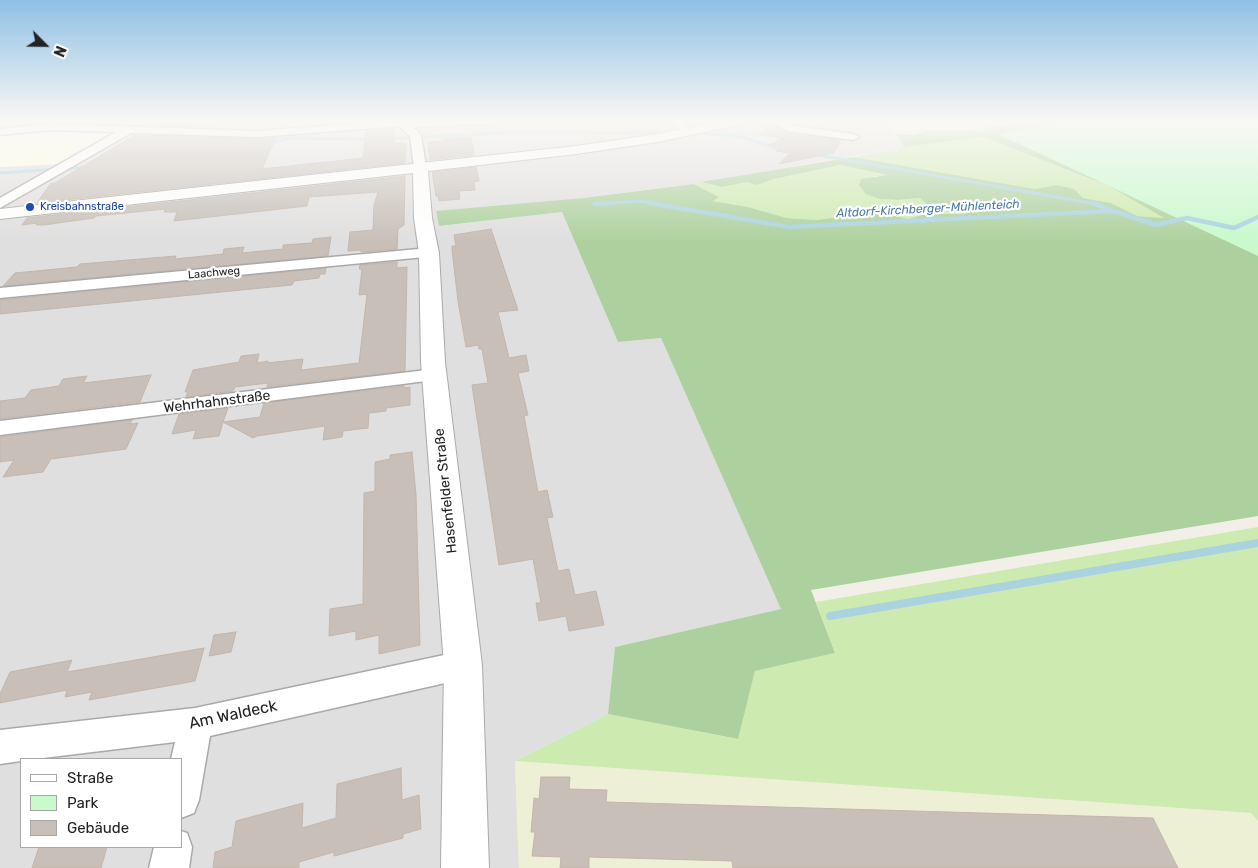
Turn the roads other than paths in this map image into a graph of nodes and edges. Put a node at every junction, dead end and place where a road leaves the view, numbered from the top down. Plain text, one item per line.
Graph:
1 (75, 162) edge
2 (419, 162) edge
3 (470, 162) edge
4 (420, 167) junction
5 (0, 204) edge
6 (0, 214) edge
7 (429, 253) junction
8 (0, 293) edge
9 (435, 375) junction
10 (0, 428) edge
11 (463, 665) junction
12 (195, 724) junction
13 (0, 747) edge
14 (182, 795) edge
15 (173, 848) edge
16 (169, 868) edge
17 (465, 868) edge

1 - 5 street
2 - 4 street, Hasenfelder Straße
3 - 4 street
4 - 6 street
4 - 7 street, Hasenfelder Straße
7 - 8 street, Laachweg
7 - 9 street, Hasenfelder Straße
9 - 10 street, Wehrhahnstraße
9 - 11 street, Hasenfelder Straße
11 - 12 street, Am Waldeck
11 - 17 street, Hasenfelder Straße
12 - 13 street, Am Waldeck
12 - 14 street
15 - 16 street

